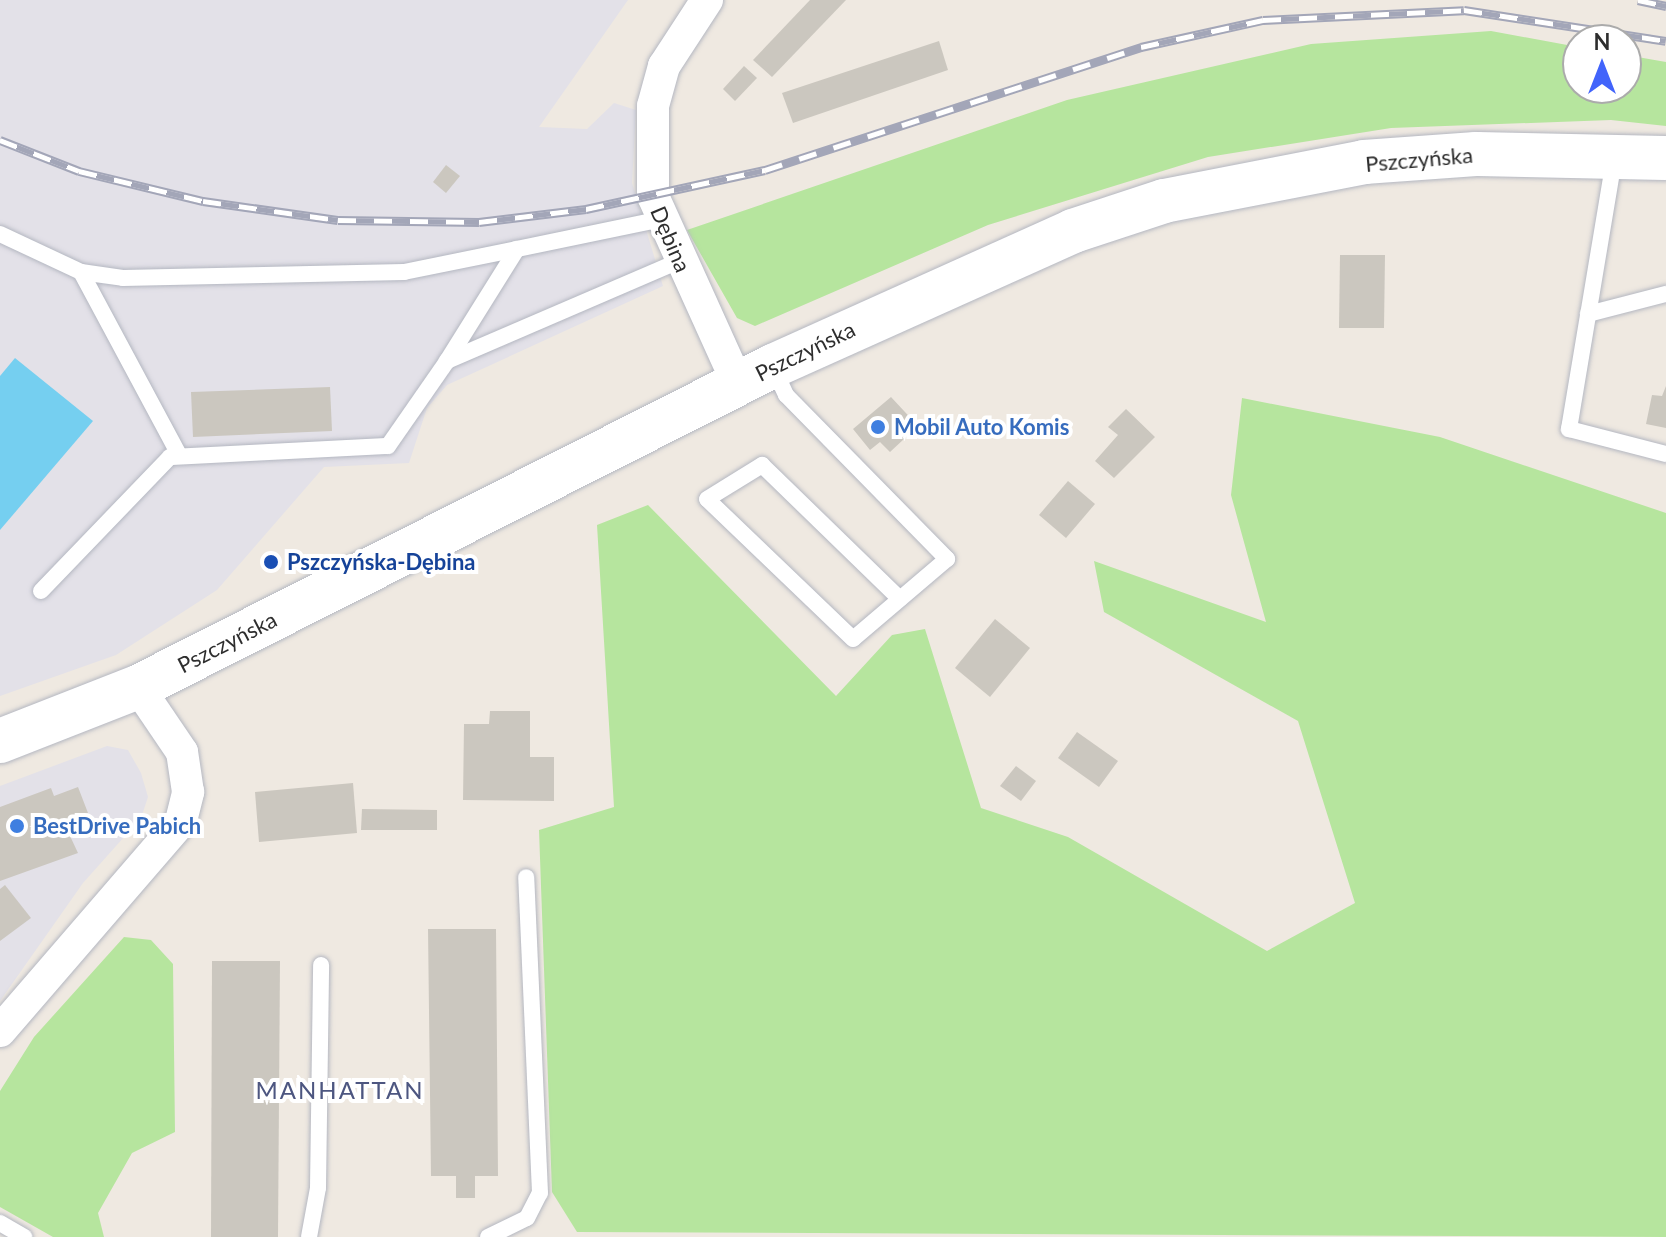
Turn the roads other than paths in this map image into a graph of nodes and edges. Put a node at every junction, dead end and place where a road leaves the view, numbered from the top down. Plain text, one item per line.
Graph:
1 (707, 0) edge
2 (1615, 154) junction
3 (1666, 158) edge
4 (662, 219) junction
5 (0, 234) edge
6 (517, 249) junction
7 (679, 261) junction
8 (81, 272) junction
9 (1666, 294) edge
10 (1588, 314) junction
11 (447, 361) junction
12 (756, 375) junction
13 (1666, 454) edge
14 (179, 455) junction
15 (41, 591) dead end
16 (900, 599) junction
17 (138, 687) junction
18 (0, 741) edge
19 (526, 877) dead end
20 (321, 965) dead end
21 (0, 1031) edge
22 (0, 1223) edge
23 (24, 1237) edge
24 (309, 1237) edge
25 (488, 1237) edge

1 - 4 street, Dębina
2 - 3 main road, Pszczyńska
2 - 10 lane
2 - 12 main road, Pszczyńska
4 - 6 lane
4 - 7 street, Dębina
5 - 8 lane
6 - 8 lane
6 - 11 lane
7 - 11 lane
7 - 12 street, Dębina
8 - 14 lane
9 - 10 lane
10 - 13 lane
11 - 14 lane
12 - 16 lane
12 - 17 main road, Pszczyńska
14 - 15 lane
16 - 16 lane
17 - 18 main road, Pszczyńska
17 - 21 street
19 - 25 lane
20 - 24 lane
22 - 23 lane

